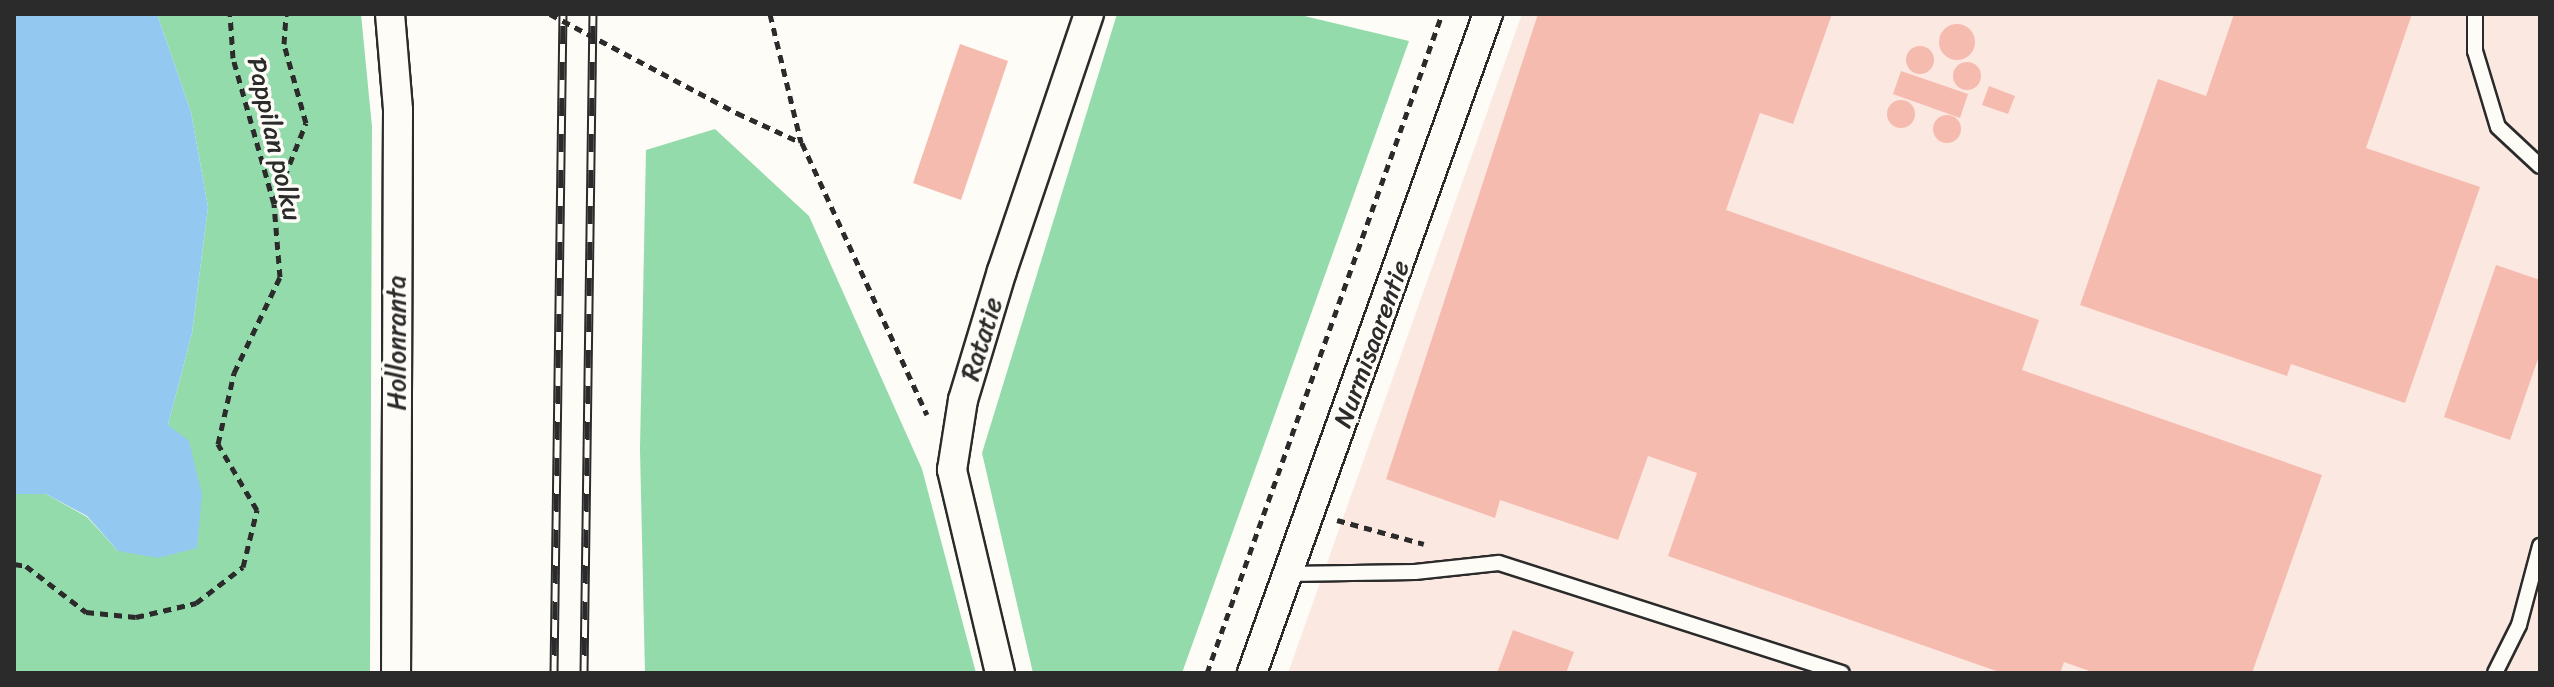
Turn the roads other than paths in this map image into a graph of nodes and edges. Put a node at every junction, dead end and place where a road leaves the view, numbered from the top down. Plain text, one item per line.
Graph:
1 (390, 14) edge
2 (1089, 14) edge
3 (1488, 14) edge
4 (2475, 14) edge
5 (2540, 166) edge
6 (2540, 546) edge
7 (1288, 574) junction
8 (396, 673) edge
9 (1000, 673) edge
10 (1252, 673) edge
11 (1842, 673) edge
12 (2495, 673) edge

1 - 8 street, Hollonranta
2 - 9 street, Ratatie
3 - 7 street, Nurmisaarentie
4 - 5 lane
6 - 12 lane
7 - 10 street, Nurmisaarentie
7 - 11 lane

